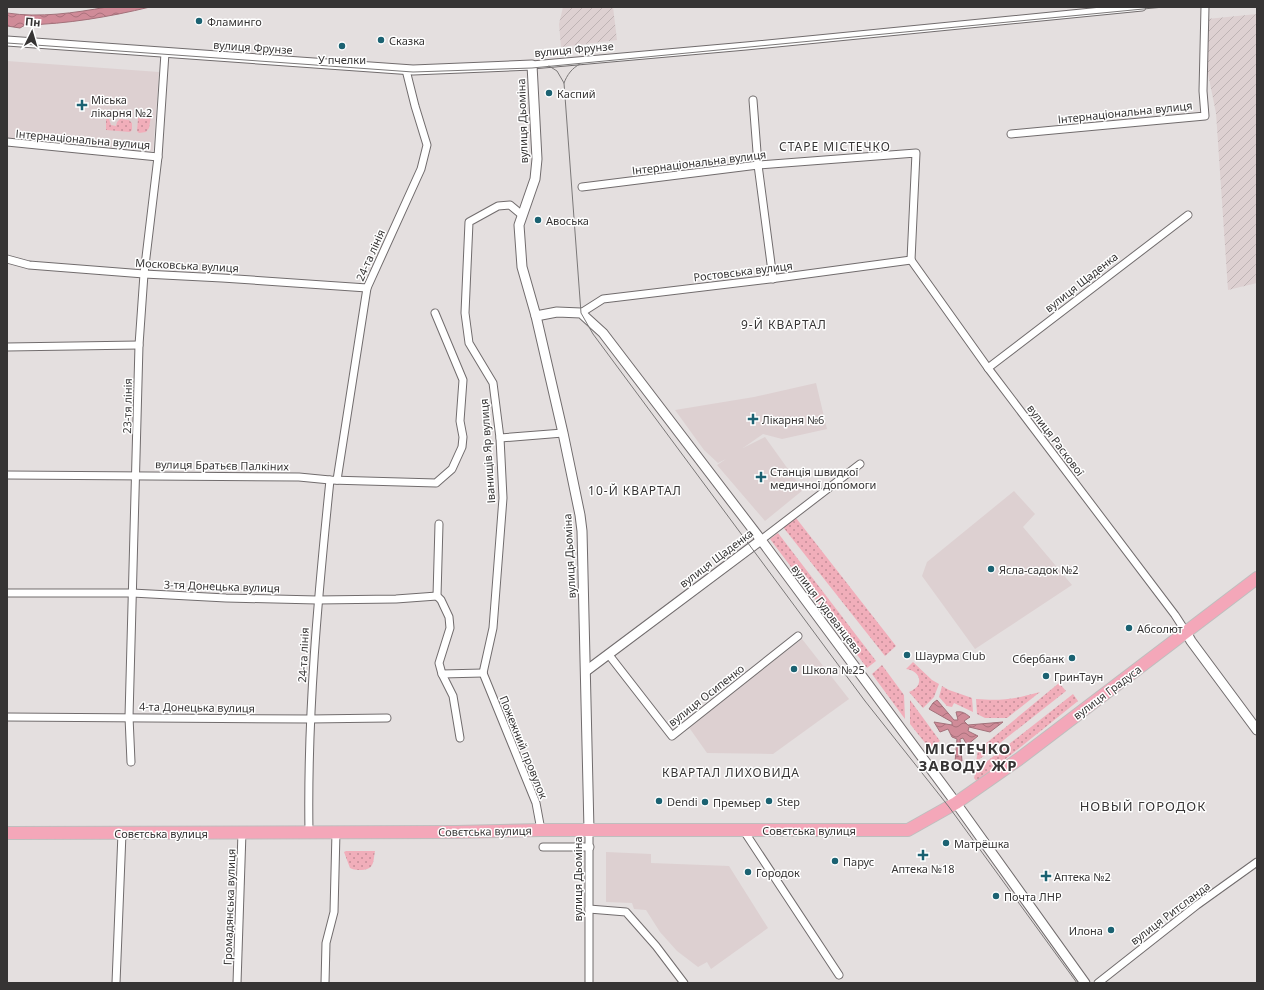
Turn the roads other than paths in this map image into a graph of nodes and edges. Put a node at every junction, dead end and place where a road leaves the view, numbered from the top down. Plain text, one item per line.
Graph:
1 (1142, 7) edge
2 (1205, 7) edge
3 (7, 41) edge
4 (165, 52) junction
5 (532, 65) junction
6 (406, 70) junction
7 (753, 100) dead end
8 (1011, 134) dead end
9 (7, 142) edge
10 (158, 157) junction
11 (758, 165) junction
12 (582, 187) dead end
13 (1188, 215) dead end
14 (522, 216) junction
15 (7, 259) edge
16 (911, 260) junction
17 (144, 274) junction
18 (773, 279) junction
19 (367, 288) junction
20 (435, 313) dead end
21 (581, 313) junction
22 (536, 316) junction
23 (139, 345) junction
24 (7, 347) edge
25 (988, 368) junction
26 (563, 433) junction
27 (500, 438) junction
28 (860, 464) dead end
29 (7, 475) edge
30 (136, 475) junction
31 (334, 480) junction
32 (439, 524) dead end
33 (761, 540) junction
34 (1257, 578) edge
35 (7, 593) edge
36 (132, 593) junction
37 (436, 596) junction
38 (317, 600) junction
39 (1186, 632) junction
40 (798, 636) dead end
41 (609, 654) junction
42 (586, 671) junction
43 (483, 673) junction
44 (442, 674) junction
45 (7, 717) edge
46 (129, 717) junction
47 (387, 718) dead end
48 (310, 719) junction
49 (1257, 730) edge
50 (460, 738) dead end
51 (130, 762) dead end
52 (956, 803) junction
53 (541, 830) junction
54 (590, 830) junction
55 (744, 831) junction
56 (242, 832) junction
57 (309, 832) junction
58 (336, 832) junction
59 (7, 833) edge
60 (122, 833) junction
61 (543, 847) dead end
62 (590, 847) junction
63 (1257, 862) edge
64 (589, 909) junction
65 (839, 975) dead end
66 (116, 983) edge
67 (237, 983) edge
68 (325, 983) edge
69 (589, 983) edge
70 (684, 983) edge
71 (1085, 983) edge
72 (1098, 983) edge

1 - 5 street, вулиця Фрунзе
2 - 8 street, Інтернаціональна вулиця
3 - 4 street, вулиця Фрунзе
4 - 6 street, вулиця Фрунзе
4 - 10 street, 23-тя лінія
5 - 6 street, вулиця Фрунзе
5 - 14 street, вулиця Дьоміна
6 - 19 street, 24-та лінія
7 - 11 street
9 - 10 street, Інтернаціональна вулиця
10 - 17 street, 23-тя лінія
11 - 12 street, Інтернаціональна вулиця
11 - 16 street, Інтернаціональна вулиця
11 - 18 street
13 - 25 street, вулиця Щаденка
14 - 22 street, вулиця Дьоміна
14 - 27 street, Іванищів Яр вулиця
15 - 17 street, Московська вулиця
16 - 18 street, Ростовська вулиця
16 - 25 street, вулиця Раскової
17 - 19 street, Московська вулиця
17 - 23 street, 23-тя лінія
18 - 21 street, Ростовська вулиця
19 - 31 street, 24-та лінія
20 - 31 street, вулиця Братьєв Палкіних
21 - 22 street
21 - 33 street, вулиця Гудованцева
22 - 26 street, вулиця Дьоміна
23 - 24 street
23 - 30 street, 23-тя лінія
25 - 39 street, вулиця Раскової
26 - 27 street
26 - 42 street, вулиця Дьоміна
27 - 43 street, Іванищів Яр вулиця
28 - 33 street, вулиця Щаденка
29 - 30 street, вулиця Братьєв Палкіних
30 - 31 street, вулиця Братьєв Палкіних
30 - 36 street, 23-тя лінія
31 - 38 street, 24-та лінія
32 - 37 street
33 - 41 street, вулиця Щаденка
33 - 52 street, вулиця Гудованцева
34 - 39 main road, вулиця Градуса
35 - 36 street, 3-тя Донецька вулиця
36 - 38 street, 3-тя Донецька вулиця
36 - 46 street, 23-тя лінія
37 - 38 street, 3-тя Донецька вулиця
37 - 44 street
38 - 48 street, 24-та лінія
39 - 49 street
39 - 52 main road, вулиця Градуса
40 - 41 street, вулиця Осипенко
41 - 42 street, вулиця Щаденка
42 - 54 street, вулиця Дьоміна
43 - 44 street
43 - 53 street, Пожежний провулок
44 - 50 street
45 - 46 street, 4-та Донецька вулиця
46 - 48 street, 4-та Донецька вулиця
46 - 51 street, 23-тя лінія
47 - 48 street, 4-та Донецька вулиця
48 - 57 street, 24-та лінія
52 - 55 main road, Совєтська вулиця
52 - 71 street, вулиця Гудованцева
53 - 54 main road, Совєтська вулиця
53 - 58 main road, Совєтська вулиця
54 - 55 main road, Совєтська вулиця
54 - 62 street, вулиця Дьоміна
55 - 65 street
56 - 57 main road, Совєтська вулиця
56 - 60 main road, Совєтська вулиця
56 - 67 street, Громадянська вулиця
57 - 58 main road, Совєтська вулиця
58 - 68 street
59 - 60 main road, Совєтська вулиця
60 - 66 street
61 - 62 street
62 - 64 street, вулиця Дьоміна
63 - 72 street, вулиця Ритсланда
64 - 69 street, вулиця Дьоміна
64 - 70 street

